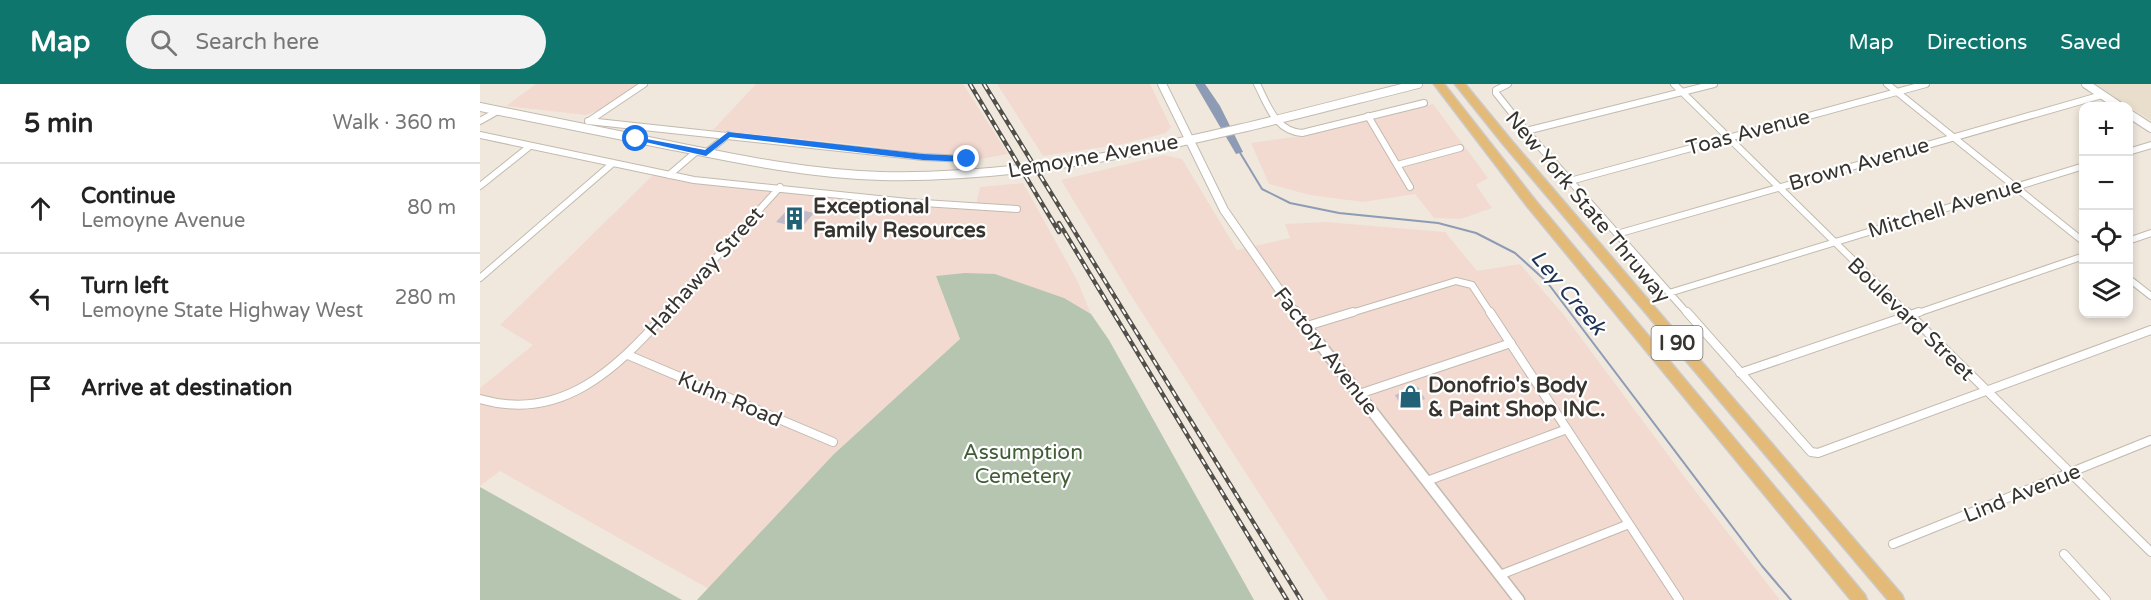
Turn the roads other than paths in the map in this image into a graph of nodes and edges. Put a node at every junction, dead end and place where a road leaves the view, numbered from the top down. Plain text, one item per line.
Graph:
1 (644, 84) edge
2 (1162, 84) edge
3 (1257, 84) edge
4 (1439, 84) edge
5 (1460, 84) edge
6 (1674, 84) edge
7 (1714, 84) edge
8 (1887, 84) edge
9 (1926, 84) edge
10 (2086, 84) edge
11 (1414, 85) edge
12 (1504, 85) edge
13 (1682, 92) junction
14 (1897, 92) junction
15 (2102, 95) junction
16 (2113, 102) edge
17 (1424, 103) dead end
18 (480, 107) edge
19 (496, 112) junction
20 (2133, 116) edge
21 (1368, 117) junction
22 (1277, 120) junction
23 (480, 121) edge
24 (588, 121) junction
25 (579, 127) junction
26 (2151, 128) edge
27 (1526, 131) junction
28 (480, 135) edge
29 (728, 135) junction
30 (1727, 137) junction
31 (1953, 137) junction
32 (1187, 140) junction
33 (2151, 145) edge
34 (530, 146) junction
35 (1460, 148) dead end
36 (2133, 150) edge
37 (697, 151) junction
38 (706, 153) junction
39 (967, 159) dead end
40 (612, 163) junction
41 (1397, 165) junction
42 (2079, 168) edge
43 (669, 175) junction
44 (1570, 181) junction
45 (480, 186) edge
46 (1410, 187) dead end
47 (2015, 187) junction
48 (780, 188) junction
49 (1778, 188) junction
50 (1017, 209) dead end
51 (2151, 233) edge
52 (1617, 234) junction
53 (2079, 238) edge
54 (2133, 238) edge
55 (1834, 242) junction
56 (2079, 258) edge
57 (480, 278) edge
58 (2133, 282) edge
59 (1669, 293) junction
60 (2151, 296) edge
61 (1908, 315) junction
62 (1307, 326) junction
63 (2151, 330) edge
64 (1511, 343) junction
65 (628, 355) junction
66 (1740, 373) junction
67 (1986, 392) junction
68 (1359, 393) junction
69 (480, 399) edge
70 (1567, 429) junction
71 (2151, 440) edge
72 (833, 442) dead end
73 (2070, 474) junction
74 (1427, 481) junction
75 (1629, 524) junction
76 (1893, 544) dead end
77 (2151, 552) edge
78 (2064, 554) dead end
79 (1500, 575) junction
80 (1519, 600) edge
81 (1678, 600) edge
82 (1860, 600) edge
83 (1897, 600) edge
84 (2106, 600) edge

1 - 24 street
2 - 32 street, Factory Avenue
3 - 22 street
4 - 82 highway, New York State Thruway / I 90
5 - 83 highway, New York State Thruway / I 90
6 - 13 street, Boulevard Street
7 - 13 street
8 - 14 street
9 - 14 street, Toas Avenue
10 - 15 street
11 - 22 street, Lemoyne Avenue
12 - 27 street
13 - 27 street
13 - 30 street, Boulevard Street
14 - 30 street, Toas Avenue
14 - 31 street
15 - 16 street
15 - 31 street, Brown Avenue
17 - 21 street
18 - 19 street, Lemoyne Avenue
19 - 23 street
19 - 25 street, Lemoyne Avenue
20 - 26 street
21 - 22 street
21 - 41 street
22 - 32 street, Lemoyne Avenue
24 - 25 street
24 - 29 street
25 - 37 street, Lemoyne Avenue
27 - 44 street
28 - 34 street
29 - 38 street
29 - 39 street
30 - 44 street, Toas Avenue
30 - 49 street, Boulevard Street
31 - 47 street
31 - 49 street, Brown Avenue
32 - 38 street, Lemoyne Avenue
32 - 62 street, Factory Avenue
33 - 36 street
34 - 40 street
34 - 45 street
35 - 41 street
37 - 38 street, Lemoyne Avenue
37 - 43 street
40 - 43 street
40 - 57 street
41 - 46 street
42 - 47 street, Mitchell Avenue
43 - 48 street
44 - 52 street
47 - 53 street
47 - 55 street, Mitchell Avenue
48 - 50 street
48 - 65 street, Hathaway Street
49 - 52 street, Brown Avenue
49 - 55 street, Boulevard Street
51 - 54 street
52 - 59 street
55 - 59 street, Mitchell Avenue
55 - 61 street, Boulevard Street
56 - 61 street
58 - 60 street
59 - 66 street
61 - 66 street
61 - 67 street, Boulevard Street
62 - 64 street
62 - 68 street, Factory Avenue
63 - 67 street
64 - 68 street
64 - 70 street
65 - 69 street, Hathaway Street
65 - 72 street, Kuhn Road
66 - 67 street
67 - 73 street, Boulevard Street
68 - 74 street, Factory Avenue
70 - 74 street
70 - 75 street
71 - 73 street, Lind Avenue
73 - 76 street, Lind Avenue
73 - 77 street, Boulevard Street
74 - 79 street, Factory Avenue
75 - 79 street
75 - 81 street
78 - 84 street
79 - 80 street, Factory Avenue

